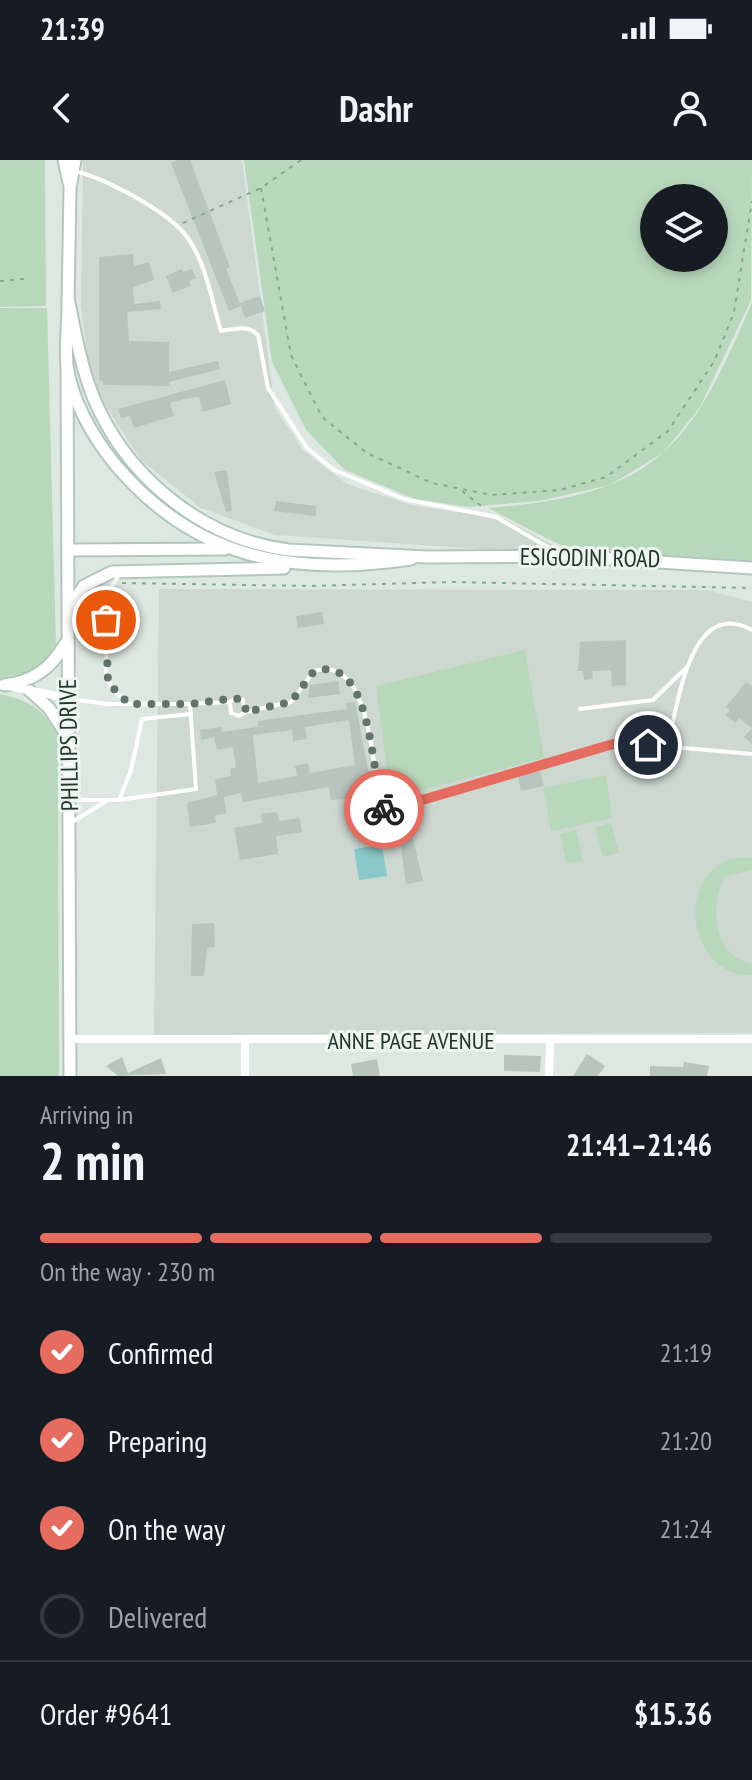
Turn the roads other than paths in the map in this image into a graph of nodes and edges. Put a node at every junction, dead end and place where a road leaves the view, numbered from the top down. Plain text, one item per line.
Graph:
1 (64, 160) edge
2 (74, 165) edge
3 (70, 188) junction
4 (68, 298) junction
5 (67, 366) junction
6 (267, 548) junction
7 (230, 549) junction
8 (69, 550) junction
9 (565, 556) junction
10 (427, 557) junction
11 (353, 567) junction
12 (752, 568) edge
13 (124, 571) junction
14 (68, 612) junction
15 (752, 630) edge
16 (67, 640) junction
17 (688, 667) junction
18 (2, 685) edge
19 (30, 691) junction
20 (67, 698) junction
21 (230, 702) junction
22 (129, 704) junction
23 (190, 704) junction
24 (580, 709) dead end
25 (245, 712) junction
26 (191, 714) junction
27 (68, 738) junction
28 (648, 745) junction
29 (752, 754) edge
30 (70, 800) junction
31 (119, 800) junction
32 (107, 801) junction
33 (70, 824) junction
34 (70, 1039) junction
35 (752, 1039) edge
36 (245, 1041) junction
37 (550, 1042) junction
38 (70, 1076) edge
39 (245, 1076) edge
40 (549, 1076) edge

1 - 3 main road, ESIGODINI ROAD
2 - 3 main road, ESIGODINI ROAD
2 - 9 lane
3 - 4 main road, ESIGODINI ROAD
4 - 5 main road, ESIGODINI ROAD
4 - 6 main road, ESIGODINI ROAD
5 - 7 main road, ESIGODINI ROAD
5 - 8 main road, PHILLIPS DRIVE
6 - 7 main road
6 - 10 main road, ESIGODINI ROAD
7 - 8 main road
7 - 11 main road, ESIGODINI ROAD
8 - 14 main road, PHILLIPS DRIVE
9 - 10 main road, ESIGODINI ROAD
9 - 12 main road, ESIGODINI ROAD
10 - 11 main road, ESIGODINI ROAD
11 - 13 main road
13 - 14 main road
13 - 22 lane
14 - 16 main road, PHILLIPS DRIVE
15 - 17 lane
16 - 18 main road
16 - 20 main road, PHILLIPS DRIVE
17 - 24 lane
17 - 28 lane
18 - 19 street
19 - 20 street
19 - 27 main road
20 - 22 lane
20 - 27 main road, PHILLIPS DRIVE
21 - 23 lane
21 - 25 lane
21 - 25 lane
22 - 23 lane
23 - 26 lane
25 - 28 lane
26 - 31 lane
26 - 31 lane
27 - 30 main road, PHILLIPS DRIVE
28 - 29 lane
30 - 32 lane
30 - 33 main road, PHILLIPS DRIVE
31 - 32 lane
32 - 33 lane
33 - 34 main road, PHILLIPS DRIVE
34 - 36 street, ANNE PAGE AVENUE
34 - 38 main road, PHILLIPS DRIVE
35 - 37 street, ANNE PAGE AVENUE
36 - 37 street, ANNE PAGE AVENUE
36 - 39 street
37 - 40 street

